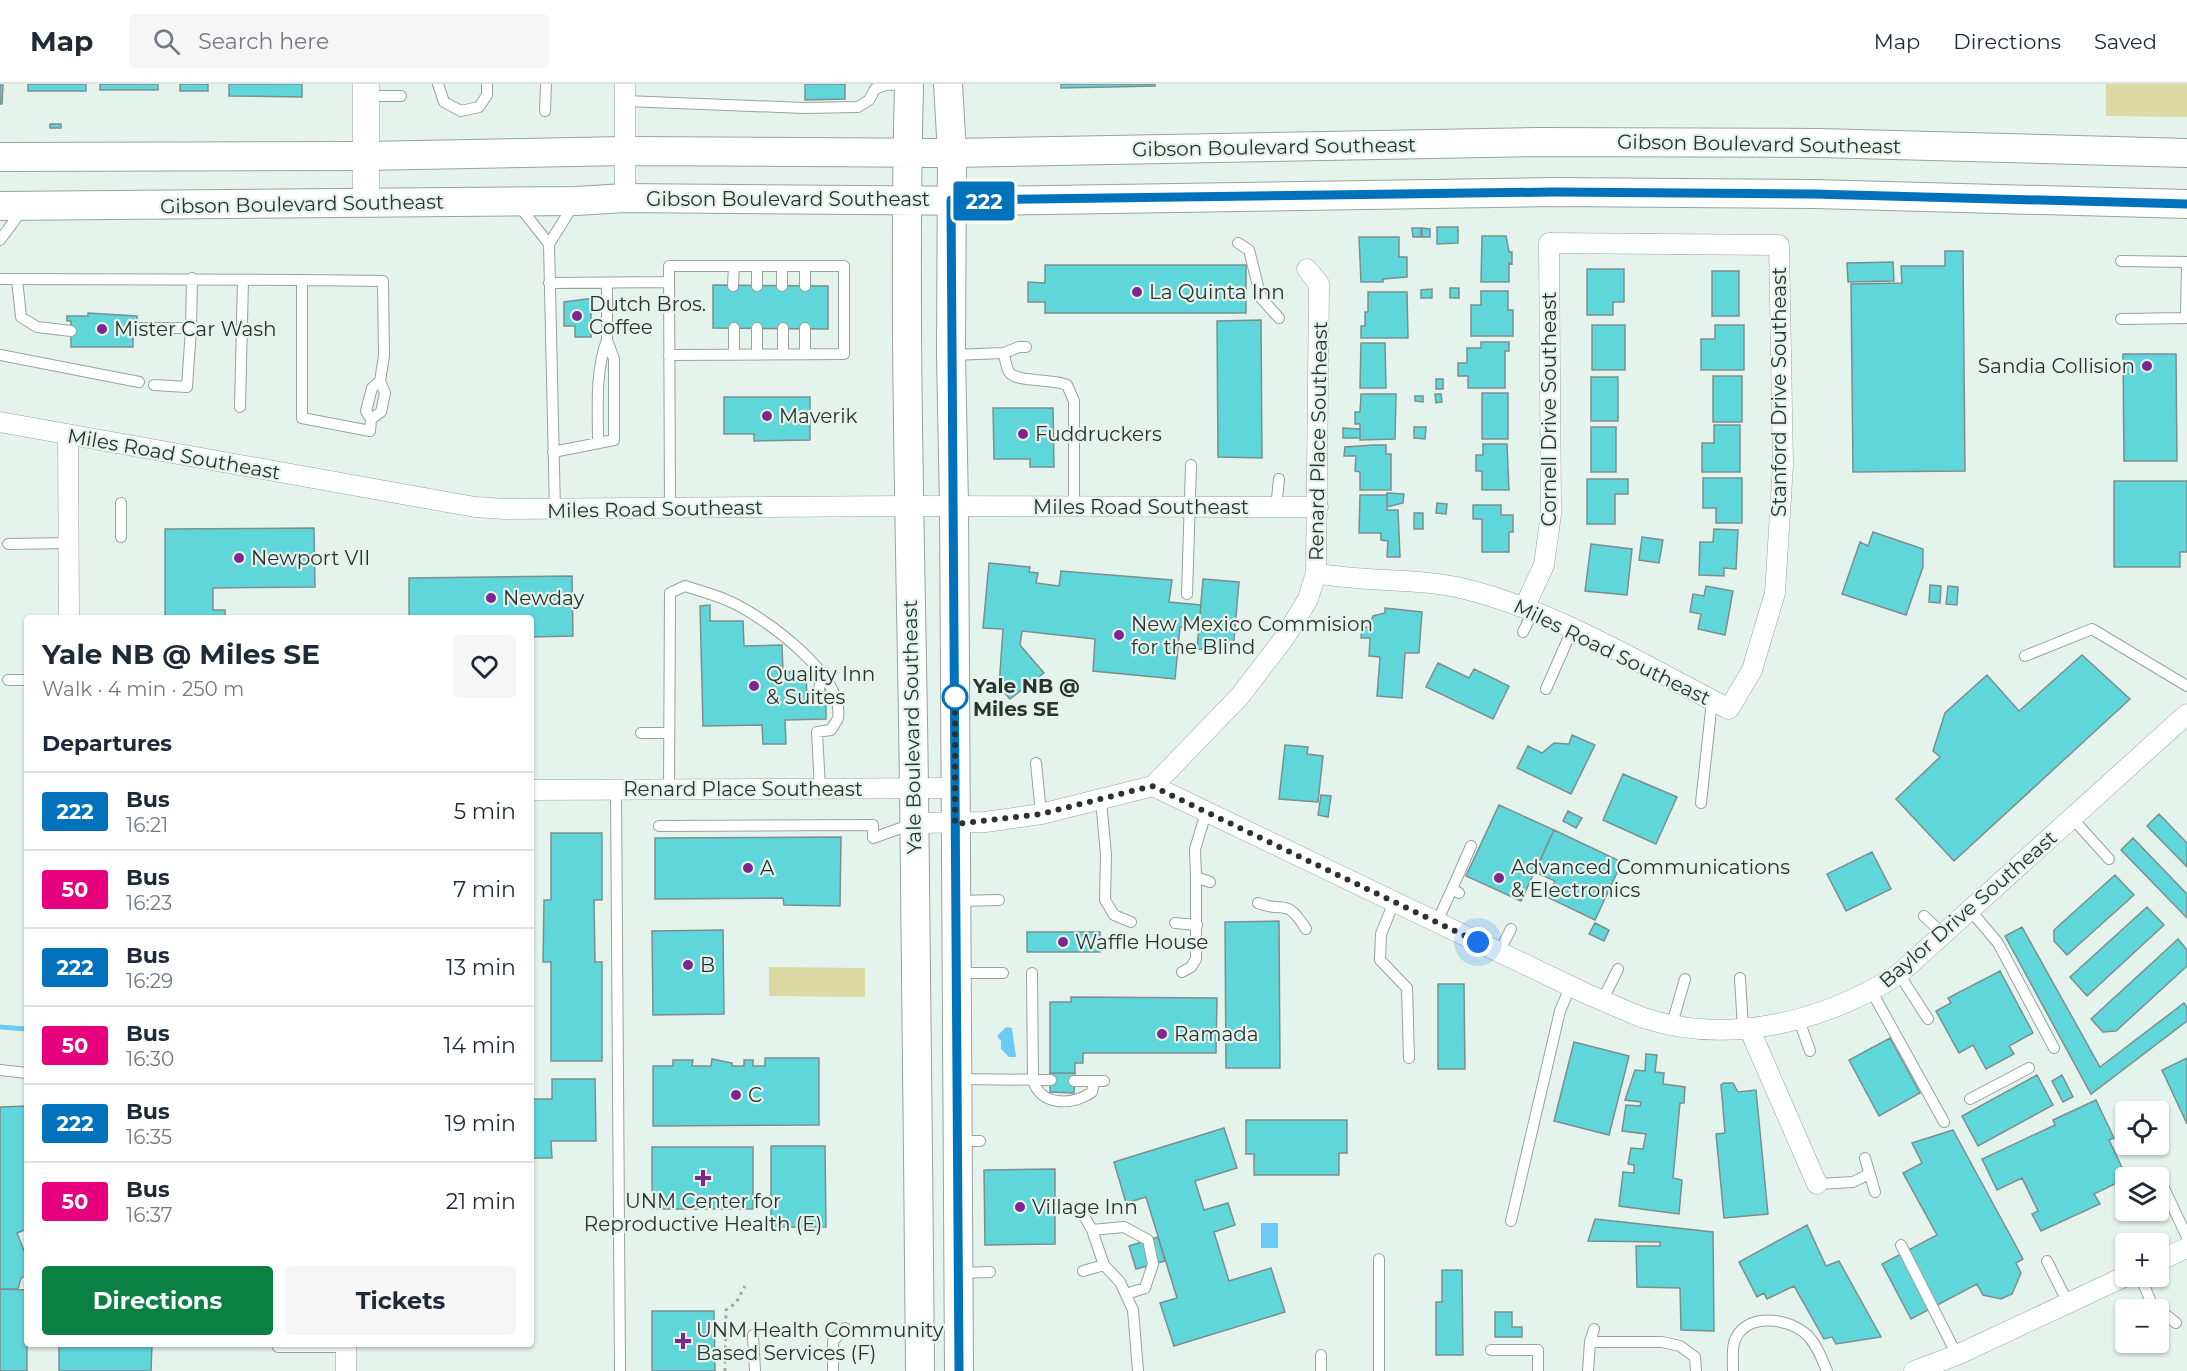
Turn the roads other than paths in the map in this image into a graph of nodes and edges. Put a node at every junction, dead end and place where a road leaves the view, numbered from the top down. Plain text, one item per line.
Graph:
1 (438, 84) edge
2 (487, 84) edge
3 (546, 84) edge
4 (908, 84) edge
5 (948, 84) edge
6 (366, 90) edge
7 (625, 93) edge
8 (400, 96) dead end
9 (545, 111) dead end
10 (625, 151) junction
11 (907, 153) junction
12 (952, 153) junction
13 (2187, 153) edge
14 (365, 156) junction
15 (0, 157) edge
16 (625, 198) junction
17 (906, 200) junction
18 (951, 200) junction
19 (514, 201) junction
20 (576, 201) junction
21 (366, 202) junction
22 (2187, 204) edge
23 (12, 207) edge
24 (0, 240) edge
25 (1239, 243) dead end
26 (1549, 243) joint
27 (549, 244) junction
28 (2121, 261) dead end
29 (2187, 262) edge
30 (734, 266) junction
31 (757, 266) junction
32 (782, 266) junction
33 (805, 266) junction
34 (1307, 269) dead end
35 (192, 278) junction
36 (0, 279) edge
37 (17, 279) junction
38 (243, 280) junction
39 (302, 280) junction
40 (669, 282) junction
41 (549, 283) junction
42 (607, 283) junction
43 (733, 286) dead end
44 (757, 286) dead end
45 (782, 286) dead end
46 (805, 286) dead end
47 (1279, 318) dead end
48 (2187, 318) edge
49 (2121, 319) dead end
50 (134, 328) dead end
51 (191, 328) junction
52 (734, 328) dead end
53 (757, 328) dead end
54 (783, 328) dead end
55 (805, 328) dead end
56 (71, 331) dead end
57 (1026, 347) dead end
58 (1004, 353) junction
59 (783, 354) junction
60 (805, 354) junction
61 (669, 355) junction
62 (734, 355) junction
63 (757, 355) junction
64 (951, 355) junction
65 (0, 356) edge
66 (139, 382) dead end
67 (154, 385) dead end
68 (240, 407) dead end
69 (0, 422) edge
70 (68, 435) junction
71 (553, 452) junction
72 (1191, 465) dead end
73 (1280, 479) dead end
74 (120, 503) dead end
75 (907, 506) junction
76 (954, 506) junction
77 (1074, 507) junction
78 (1191, 507) junction
79 (1318, 507) junction
80 (1276, 508) junction
81 (670, 509) junction
82 (555, 511) junction
83 (121, 537) dead end
84 (69, 543) junction
85 (8, 544) dead end
86 (1316, 573) junction
87 (1187, 594) dead end
88 (1530, 608) junction
89 (69, 615) edge
90 (1572, 630) junction
91 (1523, 632) dead end
92 (2025, 656) dead end
93 (822, 677) junction
94 (8, 680) dead end
95 (24, 680) edge
96 (2187, 686) edge
97 (1546, 689) dead end
98 (816, 701) dead end
99 (1721, 705) junction
100 (2187, 714) edge
101 (817, 719) dead end
102 (817, 732) junction
103 (641, 733) dead end
104 (669, 733) junction
105 (1036, 763) dead end
106 (1152, 786) junction
107 (914, 788) junction
108 (956, 788) junction
109 (820, 789) junction
110 (534, 790) edge
111 (616, 790) junction
112 (669, 790) junction
113 (1101, 800) junction
114 (1701, 803) dead end
115 (1206, 813) junction
116 (1041, 814) junction
117 (2072, 818) junction
118 (914, 823) junction
119 (955, 824) junction
120 (659, 826) dead end
121 (1471, 846) dead end
122 (2109, 859) dead end
123 (1196, 877) junction
124 (1210, 882) dead end
125 (999, 900) dead end
126 (956, 901) junction
127 (1394, 902) junction
128 (1258, 903) dead end
129 (1970, 910) junction
130 (1924, 916) dead end
131 (1131, 922) dead end
132 (1437, 922) junction
133 (1175, 923) dead end
134 (1197, 925) junction
135 (1306, 929) dead end
136 (1511, 929) dead end
137 (1943, 934) junction
138 (1499, 952) junction
139 (1617, 969) dead end
140 (1182, 972) dead end
141 (957, 973) junction
142 (1003, 973) dead end
143 (1032, 973) dead end
144 (1899, 974) junction
145 (1740, 978) dead end
146 (1685, 979) dead end
147 (1570, 987) junction
148 (1872, 992) junction
149 (1602, 1001) junction
150 (1928, 1019) dead end
151 (1799, 1020) junction
152 (1672, 1024) junction
153 (1746, 1028) junction
154 (2054, 1048) dead end
155 (1810, 1051) dead end
156 (1409, 1058) dead end
157 (2029, 1068) dead end
158 (0, 1070) edge
159 (24, 1072) edge
160 (958, 1079) junction
161 (1034, 1080) junction
162 (1051, 1080) dead end
163 (1074, 1081) dead end
164 (1970, 1099) dead end
165 (1944, 1122) dead end
166 (1865, 1158) dead end
167 (1869, 1173) junction
168 (1817, 1184) joint
169 (1875, 1192) dead end
170 (2169, 1199) edge
171 (1084, 1216) dead end
172 (1511, 1221) dead end
173 (1092, 1230) junction
174 (2187, 1237) edge
175 (1901, 1245) dead end
176 (2187, 1248) edge
177 (2169, 1256) edge
178 (1379, 1259) dead end
179 (2047, 1261) dead end
180 (1104, 1265) junction
181 (1083, 1271) dead end
182 (958, 1272) junction
183 (990, 1272) dead end
184 (2115, 1281) edge
185 (1126, 1294) junction
186 (2068, 1303) junction
187 (2169, 1319) edge
188 (2176, 1323) dead end
189 (845, 1328) dead end
190 (1594, 1329) dead end
191 (753, 1335) dead end
192 (1590, 1342) junction
193 (346, 1347) edge
194 (1491, 1350) dead end
195 (1321, 1355) dead end
196 (1950, 1362) edge
197 (346, 1371) edge
198 (620, 1371) edge
199 (755, 1371) edge
200 (833, 1371) edge
201 (920, 1371) edge
202 (959, 1371) edge
203 (1138, 1371) edge
204 (1321, 1371) edge
205 (1379, 1371) edge
206 (1538, 1371) edge
207 (1588, 1371) edge
208 (1696, 1371) edge
209 (1733, 1371) edge
210 (1827, 1371) edge
211 (1914, 1371) edge

1 - 2 lane
3 - 9 lane
4 - 7 lane
4 - 11 main road, Yale Boulevard Southeast
5 - 12 main road, Yale Boulevard Southeast
6 - 8 lane
6 - 14 street
7 - 10 street
10 - 11 main road, Gibson Boulevard Southeast
10 - 14 main road, Gibson Boulevard Southeast
10 - 16 street
11 - 12 main road, Gibson Boulevard Southeast
11 - 17 main road, Yale Boulevard Southeast
12 - 13 main road, Gibson Boulevard Southeast
12 - 18 main road, Yale Boulevard Southeast
14 - 15 main road, Gibson Boulevard Southeast
14 - 21 street
16 - 17 main road, Gibson Boulevard Southeast
16 - 20 main road, Gibson Boulevard Southeast
17 - 18 main road, Gibson Boulevard Southeast
17 - 75 main road, Yale Boulevard Southeast
18 - 22 main road, Gibson Boulevard Southeast
18 - 64 main road, Yale Boulevard Southeast
19 - 20 main road, Gibson Boulevard Southeast
19 - 21 main road, Gibson Boulevard Southeast
19 - 27 lane
20 - 27 lane
21 - 23 main road, Gibson Boulevard Southeast
23 - 24 lane
25 - 47 lane
26 - 88 street, Cornell Drive Southeast
26 - 99 street, Stanford Drive Southeast
27 - 41 lane
28 - 29 lane
29 - 48 lane
30 - 31 lane
30 - 40 lane
30 - 43 lane
31 - 32 lane
31 - 44 lane
32 - 33 lane
32 - 45 lane
33 - 46 lane
33 - 60 lane
34 - 79 street, Renard Place Southeast
35 - 37 lane
35 - 38 lane
35 - 51 lane
36 - 37 lane
37 - 56 lane
38 - 39 lane
38 - 68 lane
39 - 39 lane
40 - 42 lane
40 - 61 lane
41 - 42 lane
41 - 71 lane
42 - 71 lane
48 - 49 lane
50 - 51 lane
51 - 67 lane
52 - 62 lane
53 - 63 lane
54 - 59 lane
55 - 60 lane
57 - 58 lane
58 - 64 lane
58 - 77 lane
59 - 60 lane
59 - 63 lane
61 - 62 lane
61 - 81 lane
62 - 63 lane
64 - 76 main road, Yale Boulevard Southeast
65 - 66 lane
69 - 70 street, Miles Road Southeast
70 - 82 street, Miles Road Southeast
70 - 84 street
71 - 82 lane
72 - 78 lane
73 - 80 lane
74 - 83 lane
75 - 76 street, Miles Road Southeast
75 - 81 street, Miles Road Southeast
75 - 107 main road, Yale Boulevard Southeast
76 - 77 street, Miles Road Southeast
76 - 108 main road, Yale Boulevard Southeast
77 - 78 street, Miles Road Southeast
78 - 80 street, Miles Road Southeast
78 - 87 lane
79 - 80 street, Miles Road Southeast
79 - 86 street, Renard Place Southeast
81 - 82 street, Miles Road Southeast
84 - 85 lane
84 - 89 street
86 - 88 street, Miles Road Southeast
86 - 106 street, Renard Place Southeast
88 - 90 street, Miles Road Southeast
88 - 91 lane
90 - 97 lane
90 - 99 street, Miles Road Southeast
92 - 96 lane
93 - 98 lane
93 - 102 lane
93 - 104 lane
94 - 95 lane
99 - 114 lane
100 - 117 street, Baylor Drive Southeast
101 - 102 lane
102 - 109 lane
103 - 104 lane
104 - 112 lane
105 - 116 lane
106 - 113 street
106 - 115 street, Baylor Drive Southeast
107 - 108 street, Renard Place Southeast
107 - 109 street, Renard Place Southeast
107 - 118 main road, Yale Boulevard Southeast
108 - 119 main road, Yale Boulevard Southeast
109 - 112 street, Renard Place Southeast
110 - 111 street, Renard Place Southeast
111 - 112 street, Renard Place Southeast
111 - 198 lane
113 - 116 street
113 - 131 lane
115 - 123 lane
115 - 127 street, Baylor Drive Southeast
116 - 119 street
117 - 122 lane
117 - 129 street, Baylor Drive Southeast
118 - 119 street
118 - 120 lane
118 - 201 main road, Yale Boulevard Southeast
119 - 126 main road, Yale Boulevard Southeast
121 - 132 lane
123 - 124 lane
123 - 134 lane
125 - 126 lane
126 - 141 main road, Yale Boulevard Southeast
127 - 132 street, Baylor Drive Southeast
127 - 156 lane
128 - 135 lane
129 - 137 street, Baylor Drive Southeast
129 - 154 lane
130 - 137 lane
132 - 138 street, Baylor Drive Southeast
133 - 134 lane
134 - 140 lane
136 - 138 lane
137 - 144 street, Baylor Drive Southeast
138 - 147 street, Baylor Drive Southeast
139 - 149 lane
141 - 142 lane
141 - 160 main road, Yale Boulevard Southeast
143 - 161 lane
144 - 148 street, Baylor Drive Southeast
144 - 150 lane
145 - 153 lane
146 - 152 lane
147 - 149 street, Baylor Drive Southeast
147 - 172 lane
148 - 151 street, Baylor Drive Southeast
148 - 165 lane
149 - 152 street, Baylor Drive Southeast
151 - 153 street, Baylor Drive Southeast
151 - 155 lane
152 - 153 street, Baylor Drive Southeast
153 - 168 street
157 - 164 lane
158 - 159 lane
160 - 161 lane
160 - 182 main road, Yale Boulevard Southeast
161 - 162 lane
161 - 163 lane
166 - 167 lane
167 - 168 lane
167 - 169 lane
170 - 174 lane
171 - 173 lane
173 - 180 lane
173 - 185 lane
175 - 196 lane
176 - 177 street
178 - 205 lane
179 - 186 lane
180 - 181 lane
180 - 185 lane
182 - 183 lane
182 - 202 main road, Yale Boulevard Southeast
184 - 186 street
185 - 203 lane
186 - 196 street
187 - 188 lane
189 - 200 lane
190 - 192 lane
191 - 199 lane
192 - 207 lane
192 - 208 lane
193 - 197 street
194 - 206 lane
195 - 204 lane
196 - 211 street
209 - 210 lane

